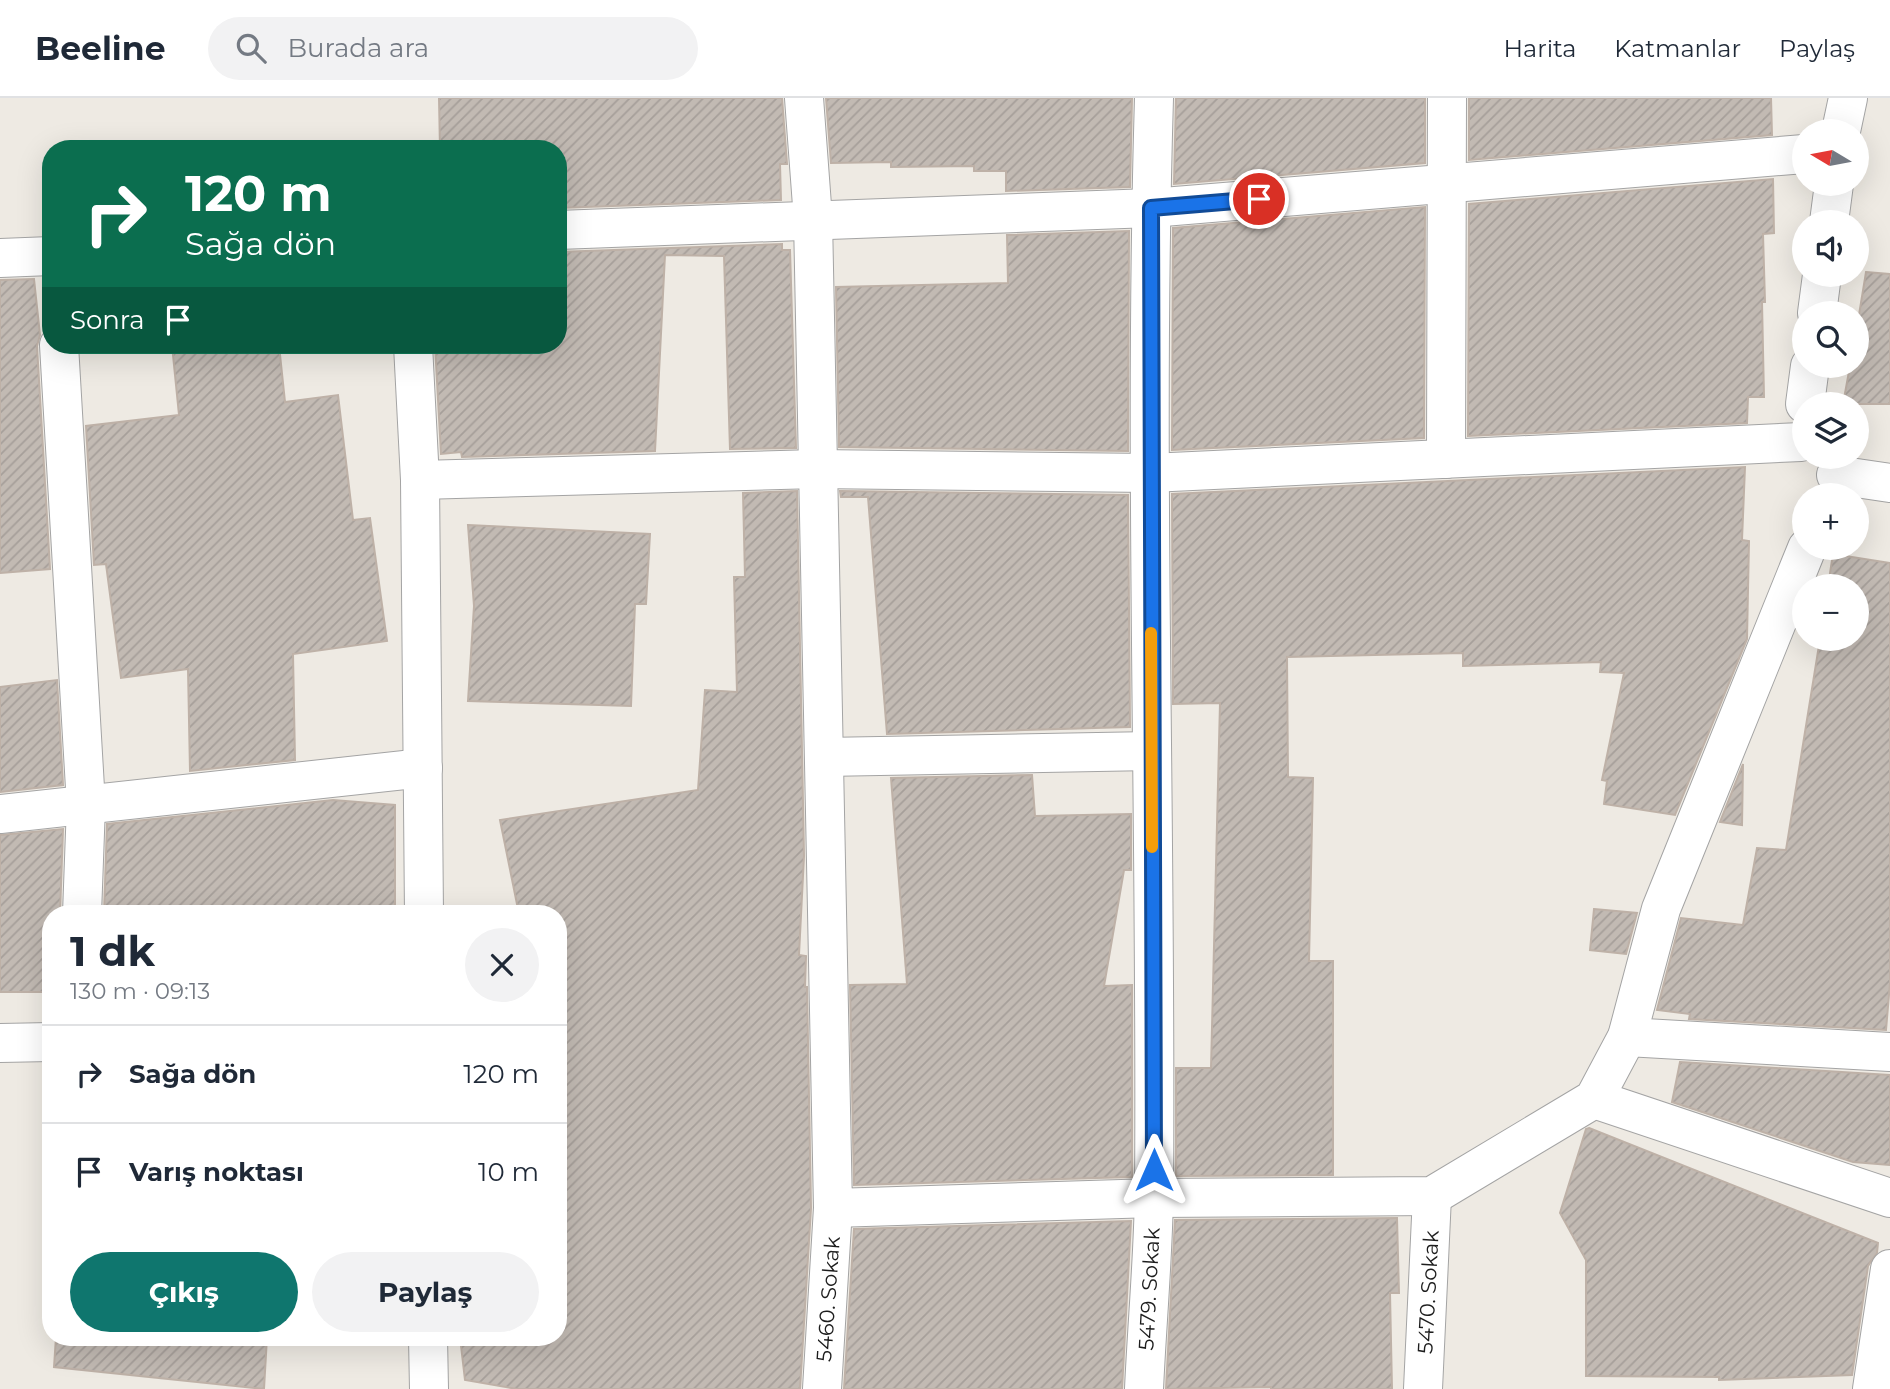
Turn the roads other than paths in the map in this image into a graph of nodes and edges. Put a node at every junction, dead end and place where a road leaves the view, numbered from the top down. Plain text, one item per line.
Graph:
1 (804, 98) edge
2 (1154, 98) edge
3 (1447, 98) edge
4 (1848, 98) edge
5 (1844, 119) edge
6 (1792, 155) edge
7 (1447, 183) junction
8 (1151, 208) junction
9 (813, 219) junction
10 (567, 230) edge
11 (42, 256) edge
12 (0, 258) edge
13 (60, 354) edge
14 (413, 354) edge
15 (1792, 454) edge
16 (1446, 459) junction
17 (817, 469) junction
18 (1854, 469) edge
19 (1150, 473) junction
20 (420, 481) junction
21 (1890, 483) edge
22 (1802, 560) edge
23 (1152, 751) junction
24 (824, 757) junction
25 (423, 768) junction
26 (86, 805) junction
27 (0, 814) edge
28 (82, 905) edge
29 (424, 905) edge
30 (1627, 1037) junction
31 (42, 1042) edge
32 (0, 1043) edge
33 (1890, 1052) edge
34 (1594, 1099) junction
35 (1432, 1196) junction
36 (1154, 1198) junction
37 (1890, 1198) edge
38 (834, 1208) junction
39 (1890, 1269) edge
40 (428, 1346) edge
41 (429, 1389) edge
42 (822, 1389) edge
43 (1144, 1389) edge
44 (1423, 1389) edge
45 (1872, 1389) edge

1 - 9 street, 5460. Sokak
2 - 8 street, 5479. Sokak
3 - 7 street
4 - 5 street
6 - 7 street
7 - 8 street
7 - 16 street
8 - 9 street
8 - 19 street, 5479. Sokak
9 - 10 street
9 - 17 street, 5460. Sokak
11 - 12 street
13 - 26 street
14 - 20 street
15 - 16 street
16 - 19 street
17 - 19 street
17 - 20 street
17 - 24 street, 5460. Sokak
18 - 21 street
19 - 23 street, 5479. Sokak
20 - 25 street
22 - 30 street
23 - 24 street
23 - 36 street, 5479. Sokak
24 - 38 street, 5460. Sokak
25 - 26 street
25 - 29 street
26 - 27 street
26 - 28 street
30 - 33 street
30 - 34 street
31 - 32 street
34 - 35 street
34 - 37 street
35 - 36 street
35 - 44 street, 5470. Sokak
36 - 38 street
36 - 43 street, 5479. Sokak
38 - 42 street, 5460. Sokak
39 - 45 street
40 - 41 street

